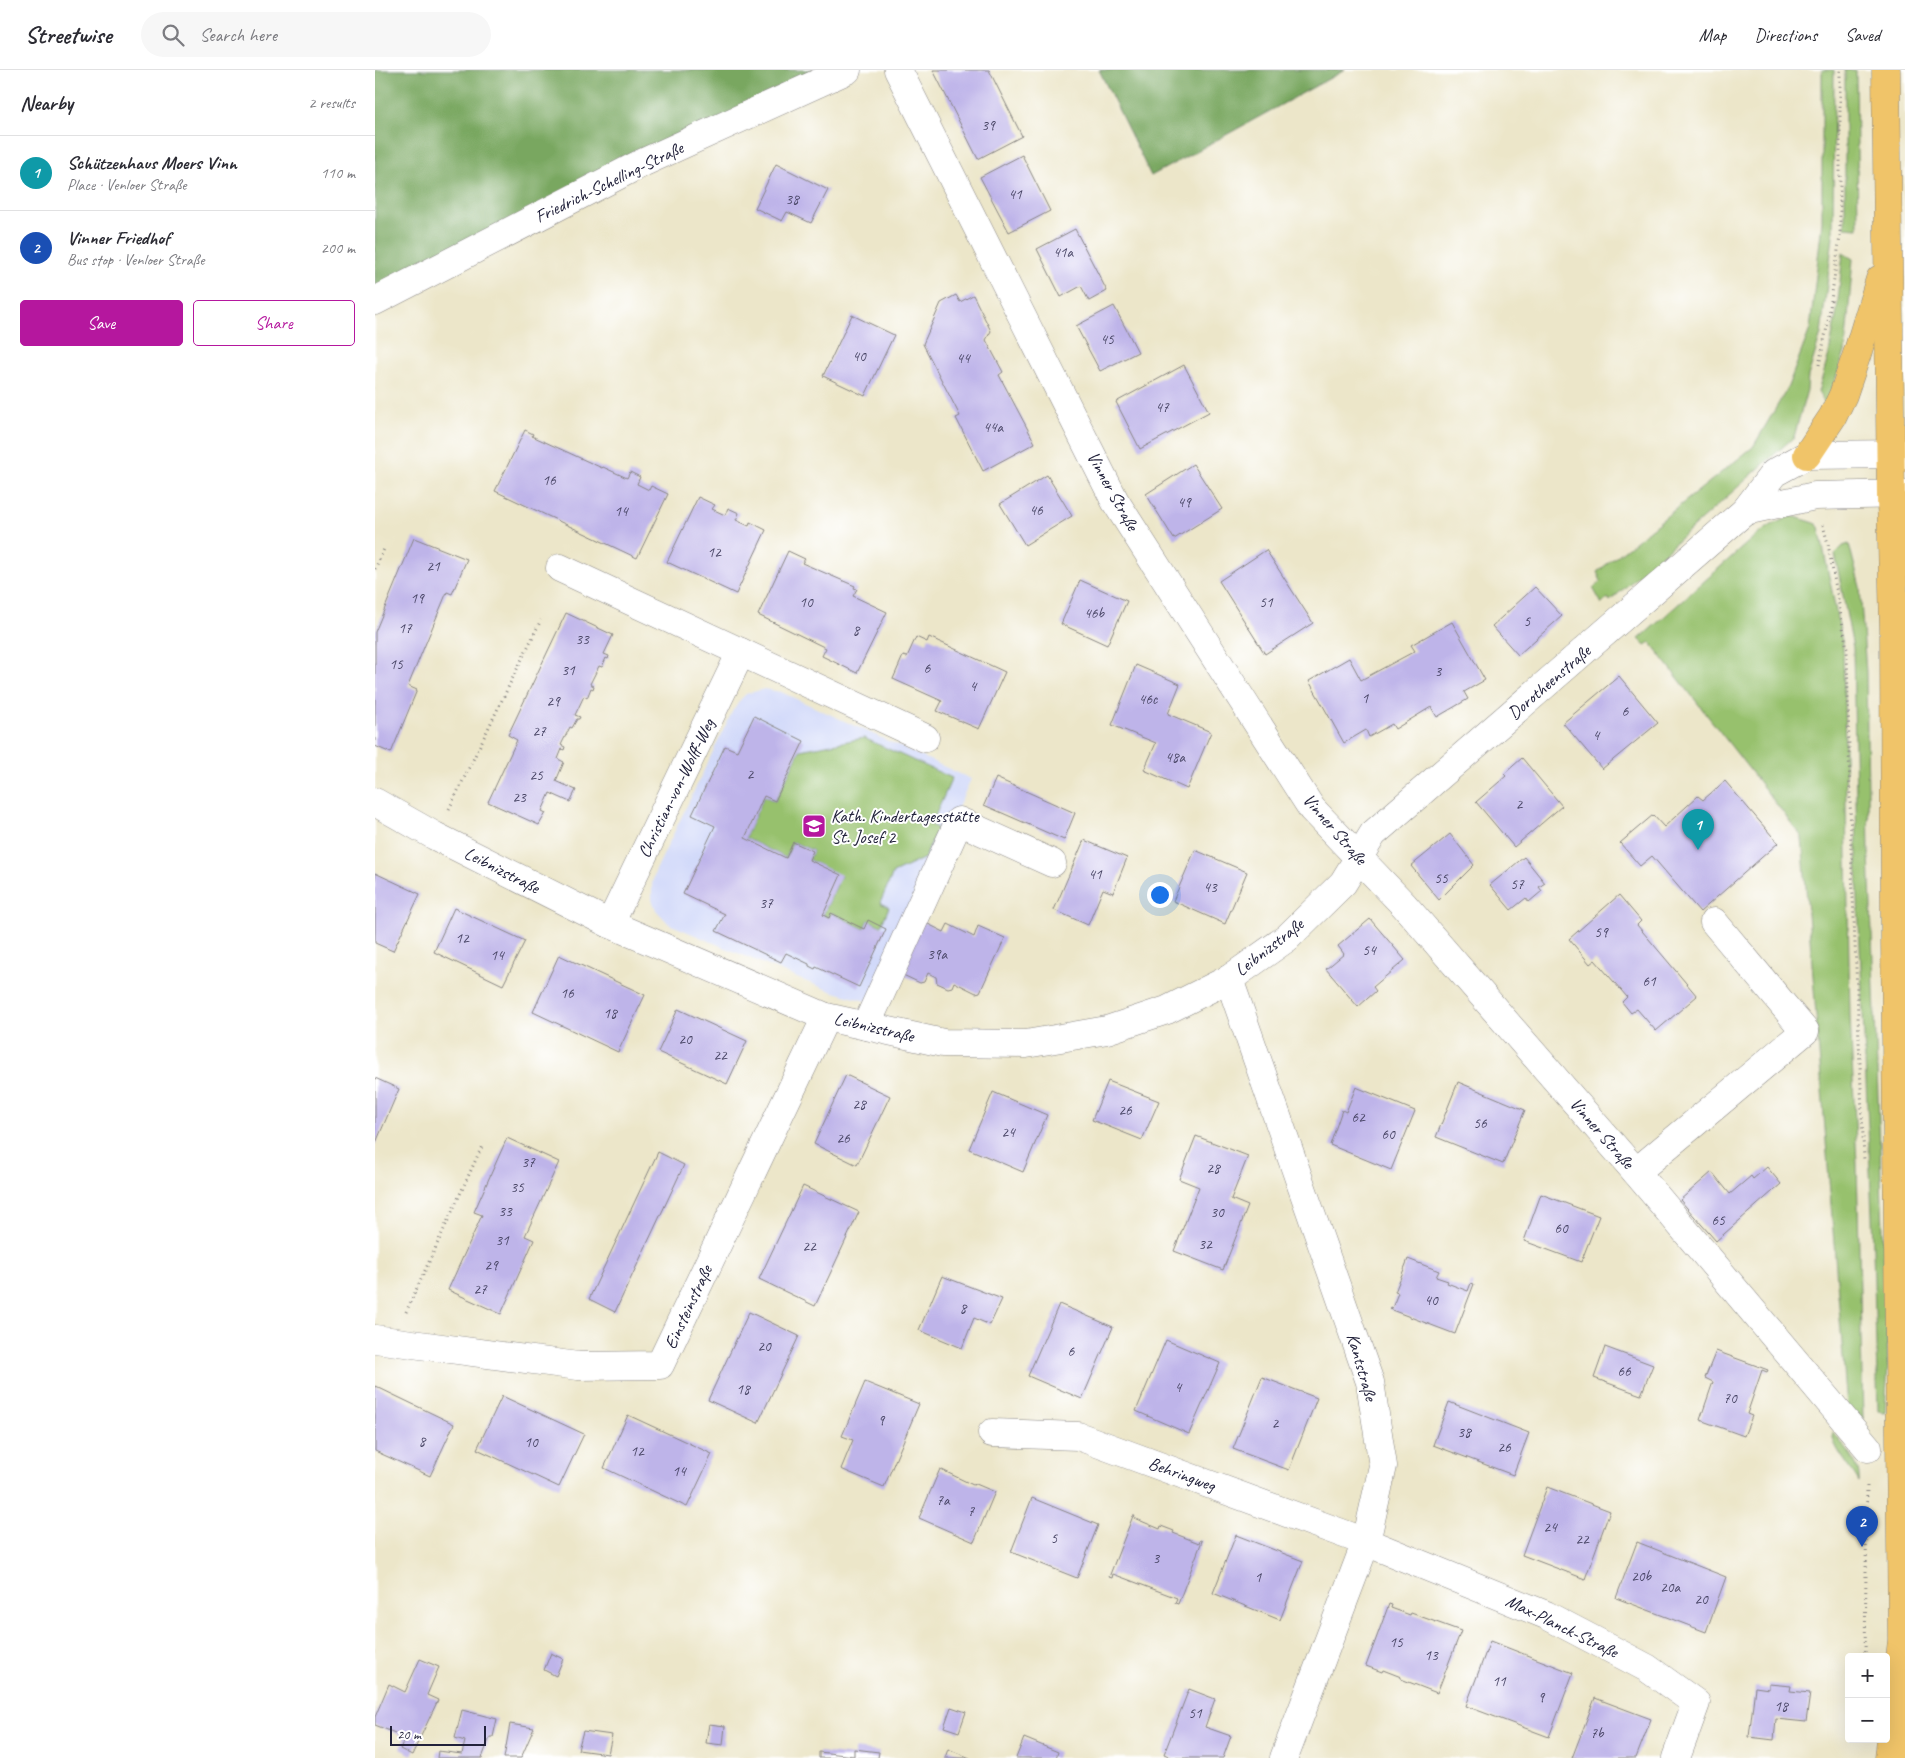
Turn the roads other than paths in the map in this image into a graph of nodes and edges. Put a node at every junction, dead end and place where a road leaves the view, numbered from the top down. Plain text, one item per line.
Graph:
1 (847, 70) edge
2 (898, 70) edge
3 (1886, 70) edge
4 (1887, 254) junction
5 (375, 301) edge
6 (1898, 453) edge
7 (1807, 455) junction
8 (1898, 495) edge
9 (1745, 511) junction
10 (559, 568) dead end
11 (1905, 604) edge
12 (1895, 630) junction
13 (741, 652) junction
14 (925, 738) dead end
15 (375, 802) edge
16 (1359, 857) junction
17 (1052, 863) dead end
18 (1715, 922) dead end
19 (610, 924) junction
20 (1229, 979) junction
21 (826, 1017) junction
22 (866, 1026) junction
23 (1636, 1172) junction
24 (384, 1341) edge
25 (992, 1434) dead end
26 (1868, 1448) road end
27 (1366, 1542) junction
28 (1904, 1641) edge
29 (1284, 1758) edge
30 (1676, 1758) edge
31 (1889, 1758) edge

1 - 5 street, Friedrich-Schelling-Straße
2 - 16 street, Vinner Straße
3 - 4 main road
4 - 6 main road
4 - 7 main road
6 - 7 street, Dorotheenstraße
6 - 8 main road
7 - 9 street, Dorotheenstraße
8 - 9 street, Dorotheenstraße
8 - 12 main road
9 - 16 street, Dorotheenstraße
10 - 13 street
11 - 12 main road
12 - 28 main road
13 - 14 street
13 - 19 street, Christian-von-Wolff-Weg
15 - 19 street, Leibnizstraße
16 - 20 street, Leibnizstraße
16 - 23 street, Vinner Straße
17 - 22 street
18 - 23 street
19 - 21 street, Leibnizstraße
20 - 22 street, Leibnizstraße
20 - 27 street, Kantstraße
21 - 22 street, Leibnizstraße
21 - 24 street, Einsteinstraße
23 - 26 street, Vinner Straße
25 - 27 street, Behringweg
27 - 29 street, Kantstraße
27 - 30 street, Max-Planck-Straße
28 - 31 main road

